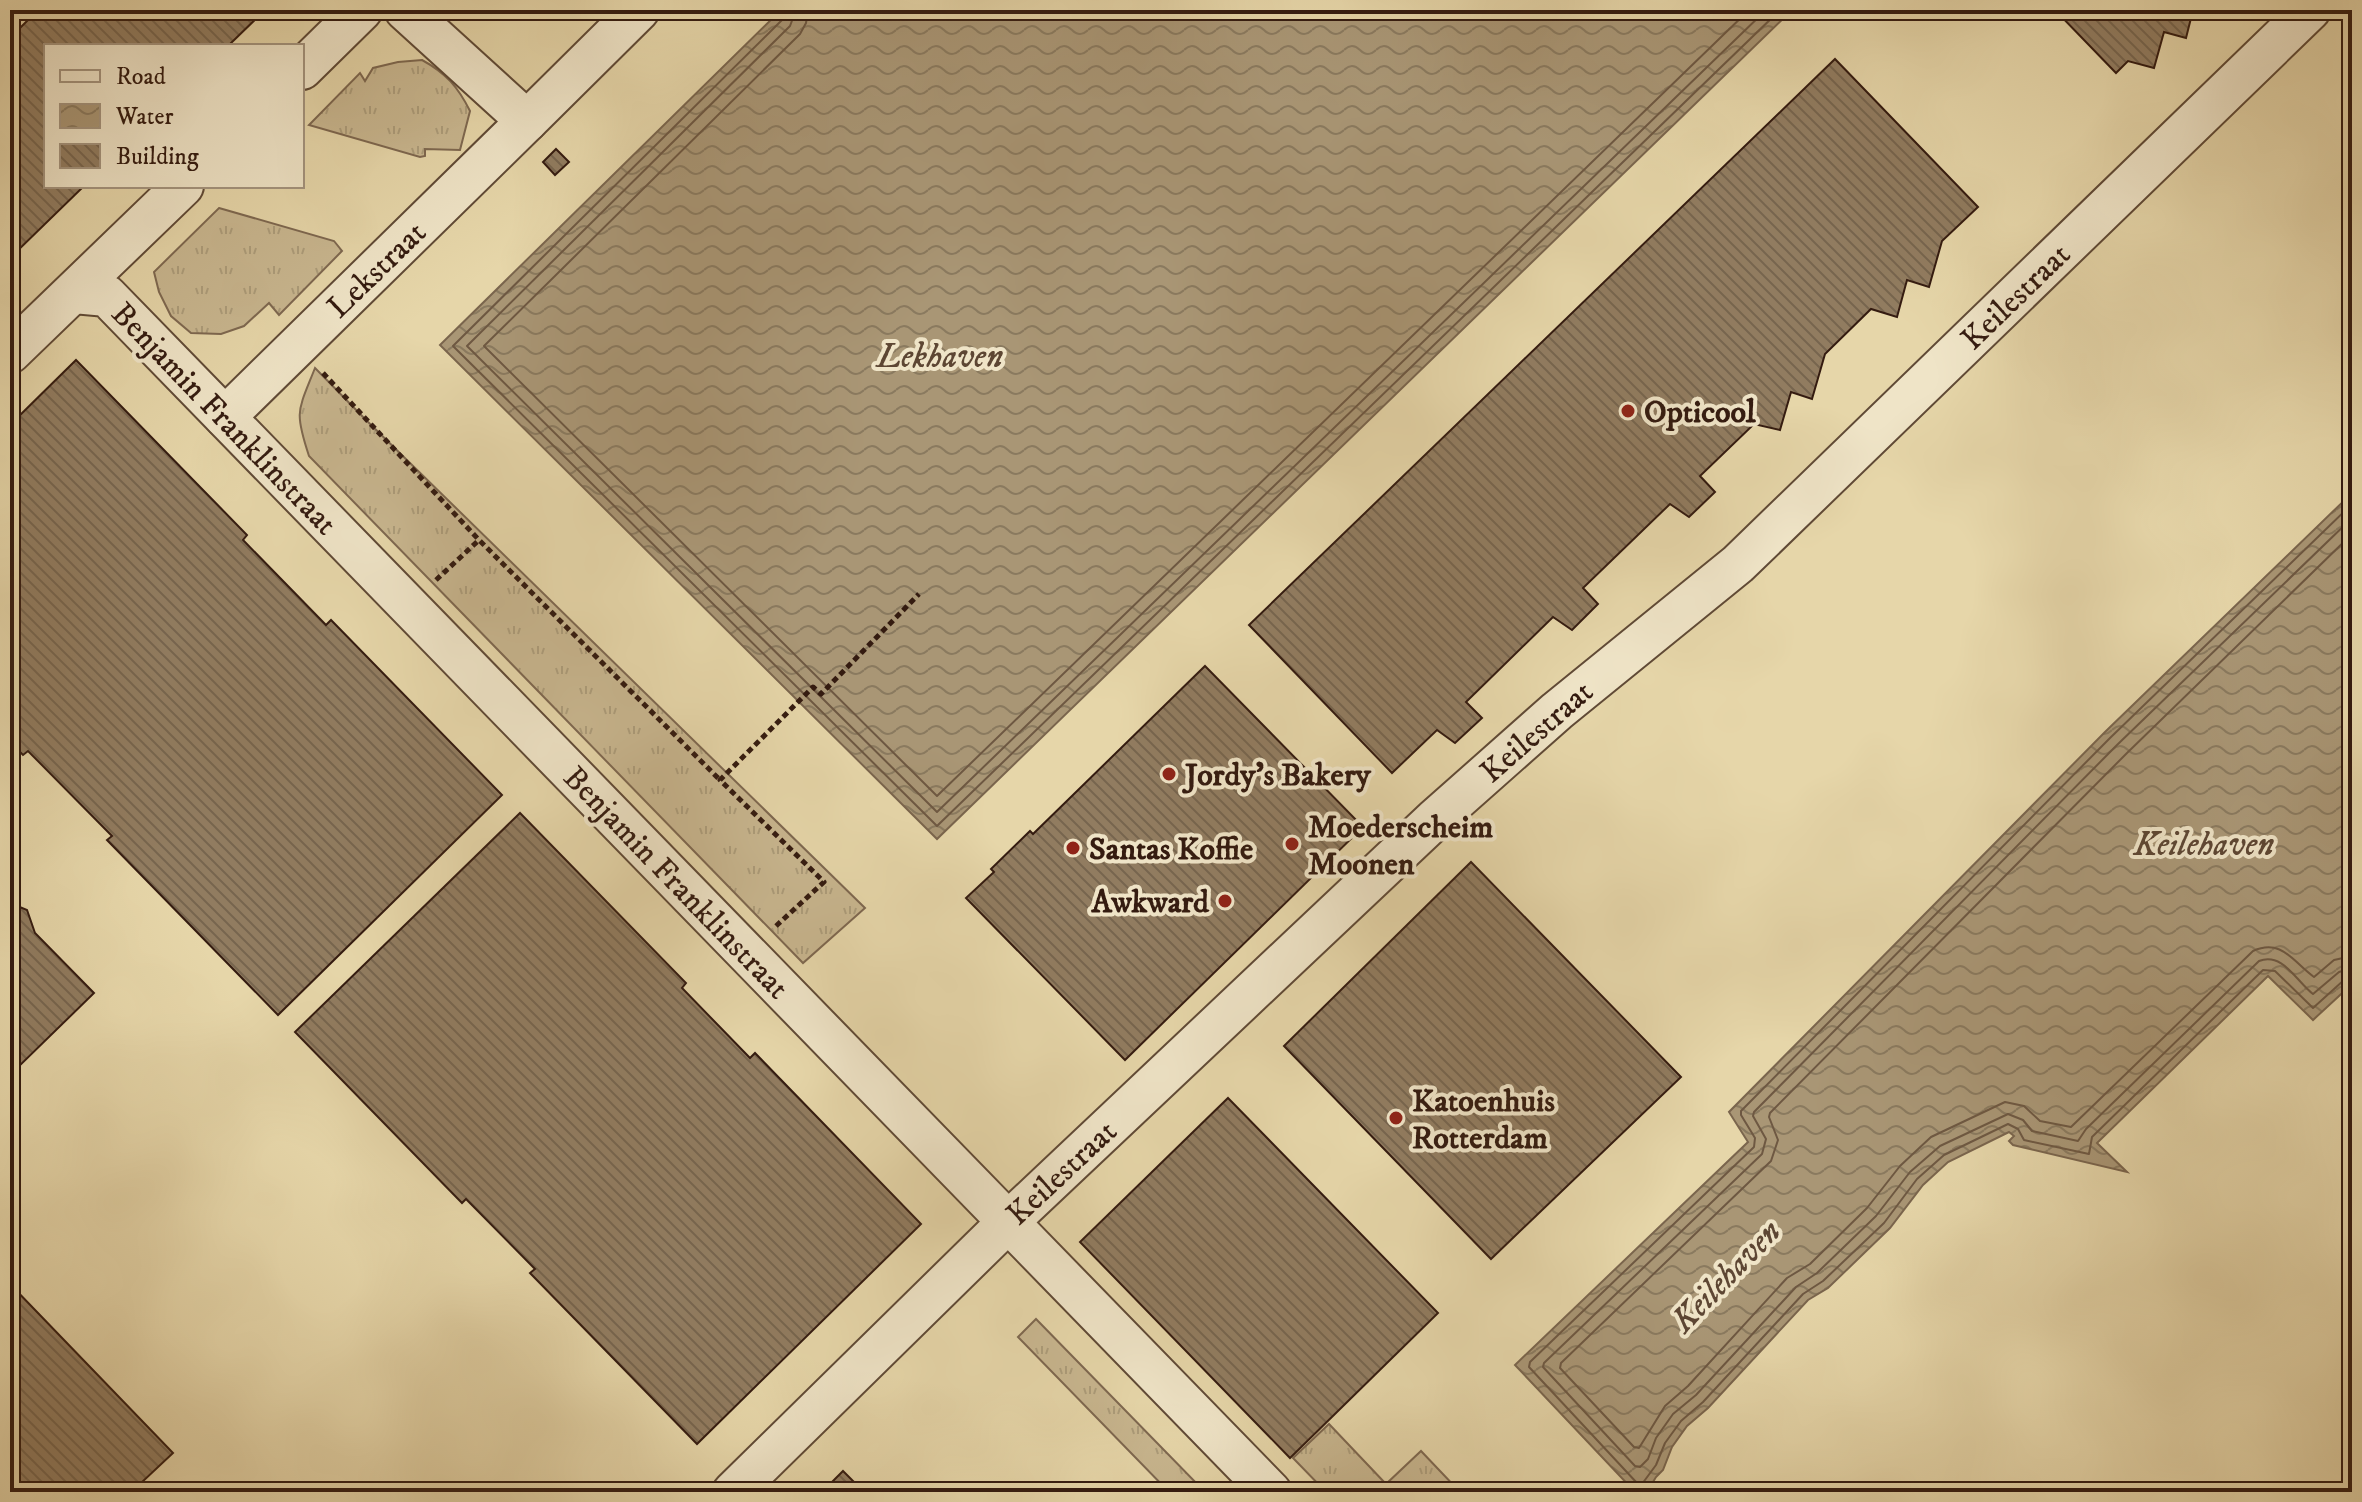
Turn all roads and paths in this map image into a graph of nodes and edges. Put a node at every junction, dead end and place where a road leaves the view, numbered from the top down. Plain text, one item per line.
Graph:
1 (362, 10) edge
2 (405, 10) edge
3 (639, 10) edge
4 (2310, 10) edge
5 (304, 67) edge
6 (527, 121) junction
7 (181, 188) edge
8 (74, 293) junction
9 (296, 348) junction
10 (10, 353) edge
11 (225, 417) junction
12 (479, 540) junction
13 (919, 594) dead end
14 (409, 606) junction
15 (720, 780) junction
16 (747, 953) junction
17 (1009, 1221) junction
18 (733, 1492) edge
19 (1271, 1492) edge

1 - 5 street
2 - 6 street
3 - 6 street, Lekstraat
4 - 17 street, Keilestraat
6 - 9 street, Lekstraat
7 - 8 street
8 - 10 street
8 - 11 street, Benjamin Franklinstraat
9 - 11 street, Lekstraat
9 - 12 path
11 - 14 street, Benjamin Franklinstraat
12 - 14 path
12 - 15 path
13 - 15 path
14 - 16 street, Benjamin Franklinstraat
15 - 16 path
16 - 17 street, Benjamin Franklinstraat
17 - 18 street, Keilestraat
17 - 19 street, Benjamin Franklinstraat

